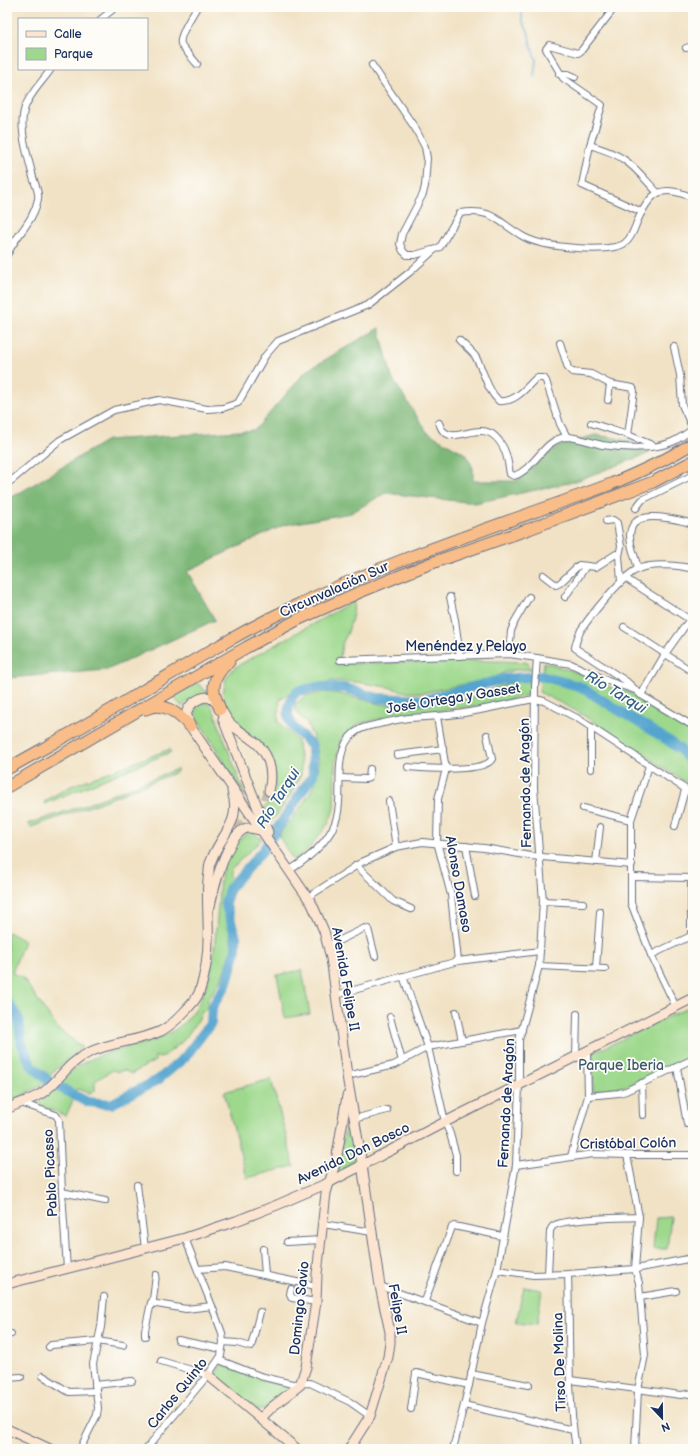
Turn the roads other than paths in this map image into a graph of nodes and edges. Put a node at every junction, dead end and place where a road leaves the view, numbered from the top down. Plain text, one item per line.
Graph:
1 (116, 7) edge
2 (197, 7) edge
3 (615, 7) edge
4 (102, 18) edge
5 (693, 46) edge
6 (686, 48) dead end
7 (196, 64) dead end
8 (372, 65) dead end
9 (50, 70) edge
10 (560, 74) junction
11 (575, 77) dead end
12 (590, 145) junction
13 (657, 192) junction
14 (693, 198) edge
15 (642, 212) junction
16 (434, 250) junction
17 (7, 255) edge
18 (459, 340) dead end
19 (560, 343) dead end
20 (674, 347) dead end
21 (610, 384) junction
22 (608, 400) dead end
23 (439, 423) dead end
24 (591, 423) dead end
25 (693, 429) edge
26 (628, 435) junction
27 (567, 437) junction
28 (693, 443) edge
29 (654, 446) junction
30 (692, 466) edge
31 (7, 482) edge
32 (636, 508) dead end
33 (606, 521) dead end
34 (693, 524) edge
35 (619, 556) junction
36 (586, 566) junction
37 (638, 569) junction
38 (693, 569) edge
39 (543, 574) dead end
40 (623, 580) junction
41 (450, 596) dead end
42 (529, 597) dead end
43 (565, 597) dead end
44 (691, 620) edge
45 (624, 627) dead end
46 (248, 647) junction
47 (509, 654) junction
48 (665, 654) junction
49 (460, 656) junction
50 (340, 660) dead end
51 (537, 660) junction
52 (693, 672) edge
53 (635, 690) junction
54 (641, 695) junction
55 (535, 699) junction
56 (220, 709) junction
57 (436, 717) junction
58 (125, 718) junction
59 (190, 726) junction
60 (693, 726) edge
61 (591, 727) junction
62 (486, 735) dead end
63 (443, 749) junction
64 (397, 754) dead end
65 (649, 766) junction
66 (408, 767) dead end
67 (7, 769) edge
68 (370, 769) dead end
69 (446, 769) junction
70 (592, 769) dead end
71 (341, 778) junction
72 (230, 784) junction
73 (7, 787) edge
74 (685, 790) junction
75 (269, 791) tunnel mouth
76 (693, 794) edge
77 (389, 801) dead end
78 (583, 808) dead end
79 (631, 820) junction
80 (675, 826) dead end
81 (600, 827) dead end
82 (264, 830) junction
83 (228, 839) tunnel mouth
84 (437, 842) junction
85 (466, 846) junction
86 (396, 847) junction
87 (539, 856) junction
88 (596, 862) junction
89 (356, 865) junction
90 (632, 865) junction
91 (288, 868) junction
92 (631, 877) junction
93 (692, 879) edge
94 (475, 896) dead end
95 (308, 897) junction
96 (543, 901) junction
97 (583, 904) dead end
98 (411, 909) dead end
99 (600, 912) dead end
100 (208, 923) junction
101 (692, 935) edge
102 (328, 946) junction
103 (540, 951) junction
104 (651, 955) junction
105 (375, 956) dead end
106 (458, 961) junction
107 (539, 966) junction
108 (596, 968) junction
109 (605, 969) dead end
110 (403, 976) junction
111 (336, 995) junction
112 (693, 998) edge
113 (676, 1007) junction
114 (456, 1012) dead end
115 (577, 1014) dead end
116 (390, 1017) dead end
117 (522, 1030) junction
118 (462, 1041) junction
119 (428, 1047) junction
120 (587, 1052) junction
121 (576, 1058) junction
122 (693, 1059) edge
123 (402, 1061) junction
124 (677, 1067) junction
125 (347, 1079) junction
126 (642, 1083) junction
127 (520, 1086) junction
128 (588, 1096) junction
129 (20, 1103) junction
130 (7, 1110) edge
131 (386, 1110) dead end
132 (643, 1115) dead end
133 (354, 1119) junction
134 (445, 1122) junction
135 (688, 1124) dead end
136 (627, 1155) junction
137 (693, 1155) edge
138 (571, 1156) junction
139 (362, 1165) junction
140 (516, 1165) junction
141 (456, 1171) dead end
142 (328, 1183) junction
143 (137, 1185) dead end
144 (62, 1192) junction
145 (105, 1201) dead end
146 (638, 1217) junction
147 (323, 1224) junction
148 (372, 1232) junction
149 (502, 1236) junction
150 (185, 1238) junction
151 (321, 1240) junction
152 (287, 1242) dead end
153 (145, 1248) junction
154 (263, 1249) dead end
155 (693, 1258) edge
156 (67, 1269) junction
157 (198, 1269) junction
158 (636, 1269) junction
159 (497, 1270) junction
160 (548, 1274) junction
161 (568, 1274) junction
162 (156, 1275) dead end
163 (265, 1275) junction
164 (7, 1284) edge
165 (316, 1286) junction
166 (380, 1286) junction
167 (291, 1290) dead end
168 (676, 1291) dead end
169 (104, 1297) dead end
170 (640, 1297) junction
171 (425, 1301) junction
172 (151, 1302) junction
173 (316, 1302) junction
174 (212, 1306) junction
175 (260, 1312) dead end
176 (482, 1323) junction
177 (145, 1336) dead end
178 (178, 1340) dead end
179 (97, 1341) junction
180 (123, 1345) dead end
181 (223, 1345) junction
182 (49, 1347) dead end
183 (219, 1360) junction
184 (161, 1361) dead end
185 (471, 1374) junction
186 (208, 1375) junction
187 (43, 1376) dead end
188 (21, 1377) dead end
189 (7, 1378) edge
190 (570, 1380) junction
191 (132, 1381) dead end
192 (300, 1385) junction
193 (469, 1385) junction
194 (529, 1385) dead end
195 (95, 1388) junction
196 (638, 1390) junction
197 (693, 1393) edge
198 (464, 1405) junction
199 (411, 1409) dead end
200 (370, 1416) junction
201 (261, 1418) junction
202 (7, 1429) edge
203 (573, 1430) junction
204 (50, 1449) edge
205 (80, 1449) edge
206 (146, 1449) edge
207 (297, 1449) edge
208 (349, 1449) edge
209 (453, 1449) edge
210 (576, 1449) edge
211 (635, 1449) edge

1 - 4 street
2 - 7 street
3 - 10 street
5 - 6 street
8 - 16 street
9 - 17 street
10 - 11 street
10 - 12 street
12 - 13 street
12 - 15 street
13 - 14 street
13 - 15 street
15 - 16 street
16 - 31 street
18 - 27 street
19 - 21 street
20 - 25 street
21 - 22 street
21 - 26 street
23 - 27 street
24 - 26 street
25 - 29 street
26 - 29 street
27 - 29 street
28 - 67 highway, Circunvalación Sur
30 - 32 street
30 - 46 highway, Circunvalación Sur
33 - 35 street
34 - 37 street
35 - 36 street
35 - 40 street
36 - 39 street
36 - 43 street
37 - 38 street
37 - 40 street
40 - 44 street
40 - 53 street
41 - 49 street
42 - 47 street
44 - 48 street
45 - 48 street
46 - 56 highway
46 - 58 highway, Circunvalación Sur
47 - 49 street, Menéndez y Pelayo
47 - 51 street, Menéndez y Pelayo
48 - 52 street
48 - 54 street
49 - 50 street, Menéndez y Pelayo
51 - 53 street, Menéndez y Pelayo
51 - 55 street, Fernando de Aragón
53 - 54 street
54 - 60 street
55 - 57 street, José Ortega y Gasset
55 - 61 street, José Ortega y Gasset
55 - 87 street, Fernando de Aragón
56 - 59 main road
56 - 75 main road
56 - 82 main road, Avenida Felipe II
57 - 63 street, Alonso Damaso
57 - 71 street, José Ortega y Gasset
58 - 59 highway
58 - 73 highway, Circunvalación Sur
59 - 72 main road, Avenida Felipe II
61 - 65 street, José Ortega y Gasset
61 - 70 street
62 - 69 street
63 - 64 street
63 - 69 street, Alonso Damaso
65 - 74 street, José Ortega y Gasset
65 - 79 street
66 - 69 street
68 - 71 street
69 - 84 street, Alonso Damaso
71 - 91 street, José Ortega y Gasset
72 - 82 main road, Avenida Felipe II
72 - 100 main road
74 - 76 street, José Ortega y Gasset
74 - 80 street
77 - 86 street
78 - 79 street
79 - 90 street
81 - 88 street
82 - 91 main road, Avenida Felipe II
82 - 100 main road
83 - 100 main road
84 - 85 street
84 - 86 street
84 - 106 street, Alonso Damaso
85 - 87 street
85 - 94 street
86 - 89 street
87 - 88 street
87 - 96 street, Fernando de Aragón
88 - 90 street
89 - 95 street
89 - 98 street
90 - 92 street
91 - 95 main road, Avenida Felipe II
92 - 93 street
92 - 104 street
93 - 101 street
95 - 102 main road, Avenida Felipe II
96 - 97 street
96 - 103 street, Fernando de Aragón
99 - 108 street
100 - 129 main road
101 - 104 street
102 - 105 street
102 - 111 main road, Avenida Felipe II
103 - 106 street
103 - 107 street, Fernando de Aragón
104 - 113 street
106 - 110 street
107 - 108 street
107 - 117 street, Fernando de Aragón
108 - 109 street
110 - 111 street
110 - 119 street
111 - 125 main road, Avenida Felipe II
112 - 113 main road, Avenida Don Bosco
113 - 120 main road, Avenida Don Bosco
114 - 118 street
115 - 121 street
116 - 123 street
117 - 118 street
117 - 127 street, Fernando de Aragón
118 - 119 street
119 - 123 street
119 - 134 street
120 - 121 main road, Avenida Don Bosco
120 - 128 street
121 - 127 main road, Avenida Don Bosco
122 - 124 street
123 - 125 street
124 - 126 street
124 - 135 street
125 - 133 main road, Avenida Felipe II
125 - 142 main road, Avenida Felipe II
126 - 128 street
126 - 132 street
127 - 134 main road, Avenida Don Bosco
127 - 140 street, Fernando de Aragón
128 - 138 street
129 - 130 main road
129 - 144 street, Pablo Picasso
131 - 133 street
133 - 139 main road, Avenida Felipe II
134 - 139 main road, Avenida Don Bosco
134 - 141 street
136 - 137 street, Cristóbal Colón
136 - 138 street, Cristóbal Colón
136 - 146 street
138 - 140 street, Cristóbal Colón
139 - 142 main road, Avenida Don Bosco
139 - 148 main road, Felipe II
140 - 149 street, Fernando de Aragón
142 - 147 main road, Domingo Savio
142 - 150 main road, Avenida Don Bosco
143 - 153 street
144 - 145 street
144 - 156 street, Pablo Picasso
146 - 158 street
146 - 160 street
147 - 148 street
147 - 151 main road, Domingo Savio
148 - 166 main road, Felipe II
149 - 159 street, Fernando de Aragón
149 - 171 street
150 - 153 main road, Avenida Don Bosco
150 - 157 street, Carlos Quinto
151 - 152 street
151 - 165 main road, Domingo Savio
153 - 156 main road, Avenida Don Bosco
154 - 163 street
155 - 158 street
156 - 164 main road, Avenida Don Bosco
157 - 163 street
157 - 174 street, Carlos Quinto
158 - 161 street
158 - 170 street
159 - 160 street
159 - 176 street, Fernando de Aragón
160 - 161 street
161 - 190 street, Tirso De Molina
162 - 172 street
163 - 165 street
165 - 173 main road, Domingo Savio
166 - 171 street
166 - 200 main road, Felipe II
167 - 173 street
168 - 170 street
169 - 179 street
170 - 196 street
171 - 176 street
172 - 174 street
172 - 177 street
173 - 192 main road, Domingo Savio
174 - 181 street, Carlos Quinto
175 - 181 street
176 - 185 street, Fernando de Aragón
178 - 181 street
179 - 180 street
179 - 182 street
179 - 195 street
181 - 183 street, Carlos Quinto
183 - 186 street, Carlos Quinto
183 - 192 street
184 - 186 street
185 - 193 street, Fernando de Aragón
185 - 194 street
186 - 201 main road
186 - 206 street, Carlos Quinto
187 - 195 street
188 - 189 street
190 - 196 street
190 - 203 street, Tirso De Molina
191 - 195 street
192 - 200 street
192 - 201 main road
193 - 198 street, Fernando de Aragón
193 - 199 street
195 - 205 street
196 - 197 street
196 - 211 street
198 - 203 street
198 - 209 street, Fernando de Aragón
200 - 208 main road, Felipe II
201 - 207 main road
202 - 204 main road
203 - 210 street, Tirso De Molina

